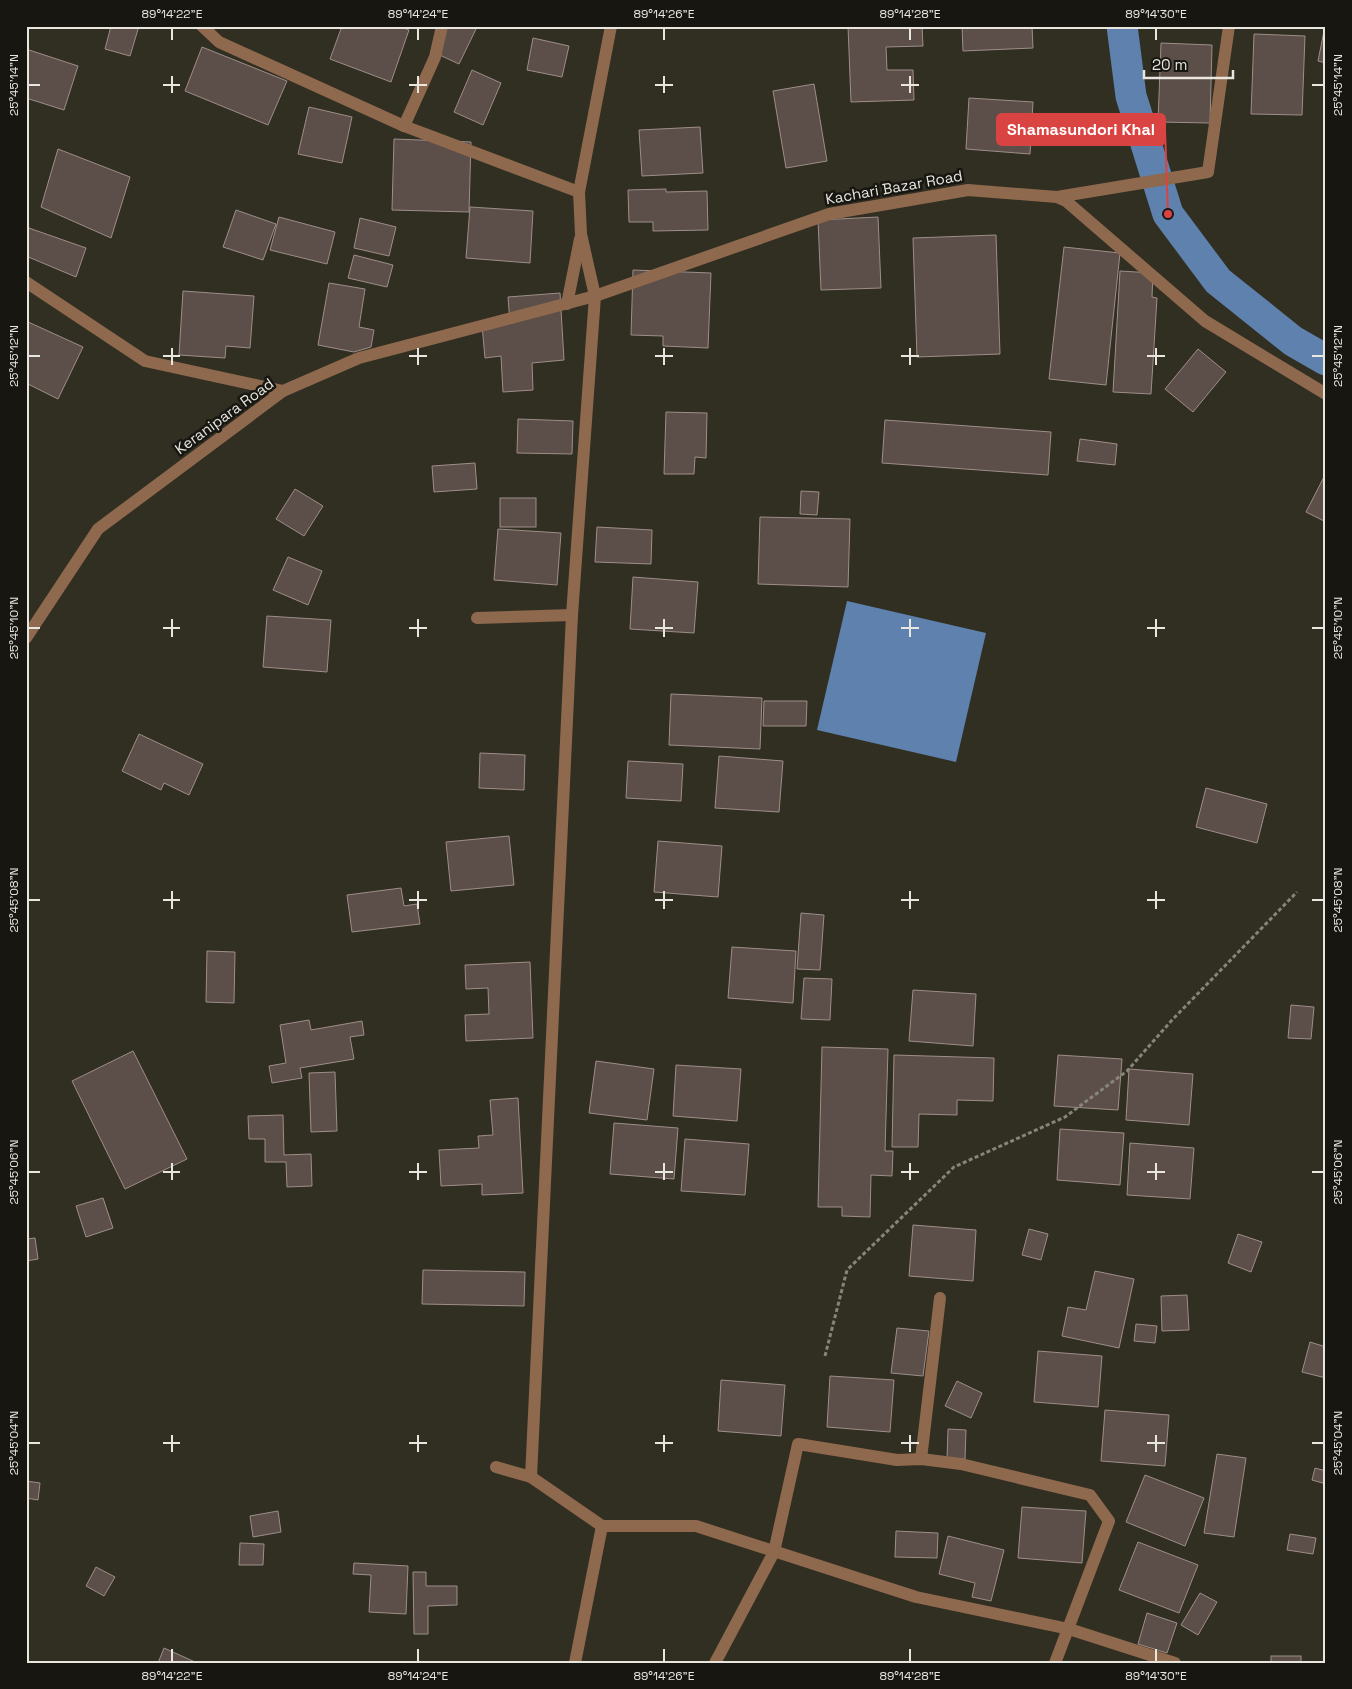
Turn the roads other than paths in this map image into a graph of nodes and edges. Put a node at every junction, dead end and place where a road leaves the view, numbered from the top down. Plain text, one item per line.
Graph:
1 (202, 26) edge
2 (442, 26) edge
3 (611, 26) edge
4 (1229, 26) edge
5 (404, 126) junction
6 (579, 192) junction
7 (1057, 197) junction
8 (581, 234) junction
9 (26, 282) edge
10 (595, 296) junction
11 (567, 304) junction
12 (283, 391) junction
13 (1326, 394) edge
14 (572, 615) junction
15 (477, 618) dead end
16 (26, 638) edge
17 (940, 1298) dead end
18 (920, 1459) junction
19 (496, 1467) dead end
20 (531, 1477) junction
21 (602, 1526) junction
22 (774, 1552) junction
23 (575, 1663) edge
24 (714, 1663) edge
25 (1055, 1663) edge
26 (1175, 1663) edge

1 - 5 street
2 - 5 street
3 - 6 street
4 - 7 street
5 - 6 street
6 - 8 street
7 - 10 street, Kachari Bazar Road
7 - 13 street, Kachari Bazar Road
8 - 10 street
8 - 11 street
9 - 12 street
10 - 11 street, Keranipara Road
10 - 14 street
11 - 12 street, Keranipara Road
12 - 16 street, Keranipara Road
14 - 15 street
14 - 20 street
17 - 18 street
18 - 22 street
18 - 25 street
19 - 20 street
20 - 21 street
21 - 22 street
21 - 23 street
22 - 24 street
22 - 26 street

